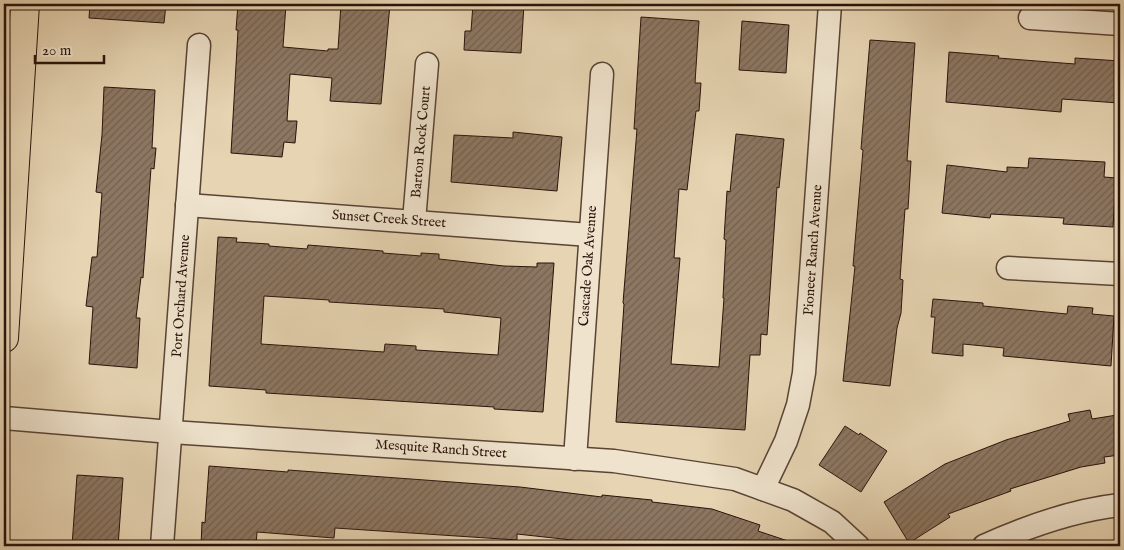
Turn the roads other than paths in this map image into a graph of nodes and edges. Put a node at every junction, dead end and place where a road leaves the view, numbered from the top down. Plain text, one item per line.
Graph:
1 (25, 4) edge
2 (830, 4) edge
3 (1030, 18) dead end
4 (1120, 24) edge
5 (199, 45) dead end
6 (428, 64) dead end
7 (602, 74) dead end
8 (187, 205) junction
9 (414, 221) junction
10 (590, 235) junction
11 (1008, 268) dead end
12 (1120, 274) edge
13 (4, 338) edge
14 (4, 418) edge
15 (170, 432) junction
16 (575, 459) junction
17 (762, 489) junction
18 (1120, 505) edge
19 (162, 546) edge
20 (858, 546) edge
21 (984, 546) edge

1 - 13 main road
2 - 17 street, Pioneer Ranch Avenue
3 - 4 street
5 - 8 street, Port Orchard Avenue
6 - 9 street, Barton Rock Court
7 - 10 street, Cascade Oak Avenue
8 - 9 street, Sunset Creek Street
8 - 15 street, Port Orchard Avenue
9 - 10 street, Sunset Creek Street
10 - 16 street, Cascade Oak Avenue
11 - 12 street
14 - 15 street, Mesquite Ranch Street
15 - 16 street, Mesquite Ranch Street
15 - 19 street, Port Orchard Avenue
16 - 17 street, Mesquite Ranch Street
17 - 20 street, Mesquite Ranch Street
18 - 21 street

